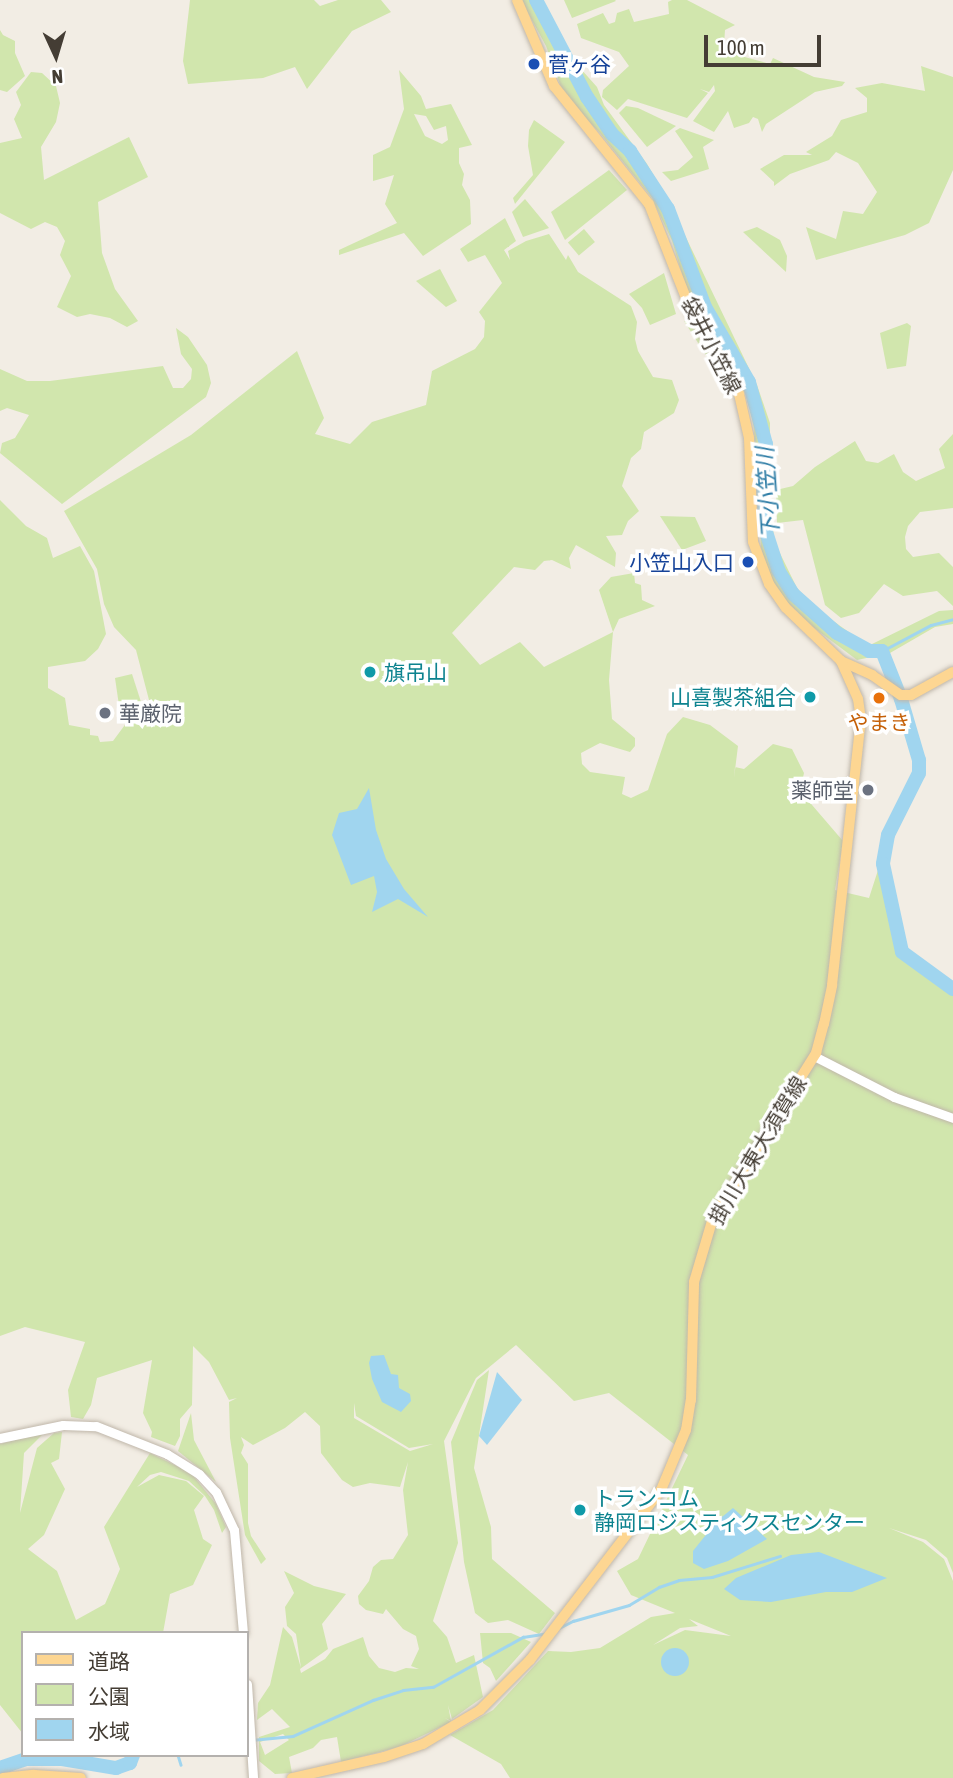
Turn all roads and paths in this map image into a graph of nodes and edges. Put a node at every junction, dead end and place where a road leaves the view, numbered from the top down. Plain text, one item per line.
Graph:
1 (517, 0) edge
2 (841, 661) junction
3 (953, 672) edge
4 (814, 1056) junction
5 (953, 1118) edge
6 (0, 1438) edge
7 (243, 1631) edge
8 (248, 1698) edge
9 (3, 1778) edge
10 (81, 1778) edge
11 (253, 1778) edge
12 (292, 1778) edge

1 - 2 main road, 袋井小笠線
2 - 3 main road, 袋井小笠線
2 - 4 main road, 掛川大東大須賀線
4 - 5 street
4 - 12 main road, 掛川大東大須賀線
6 - 7 street
8 - 11 street
9 - 10 main road

